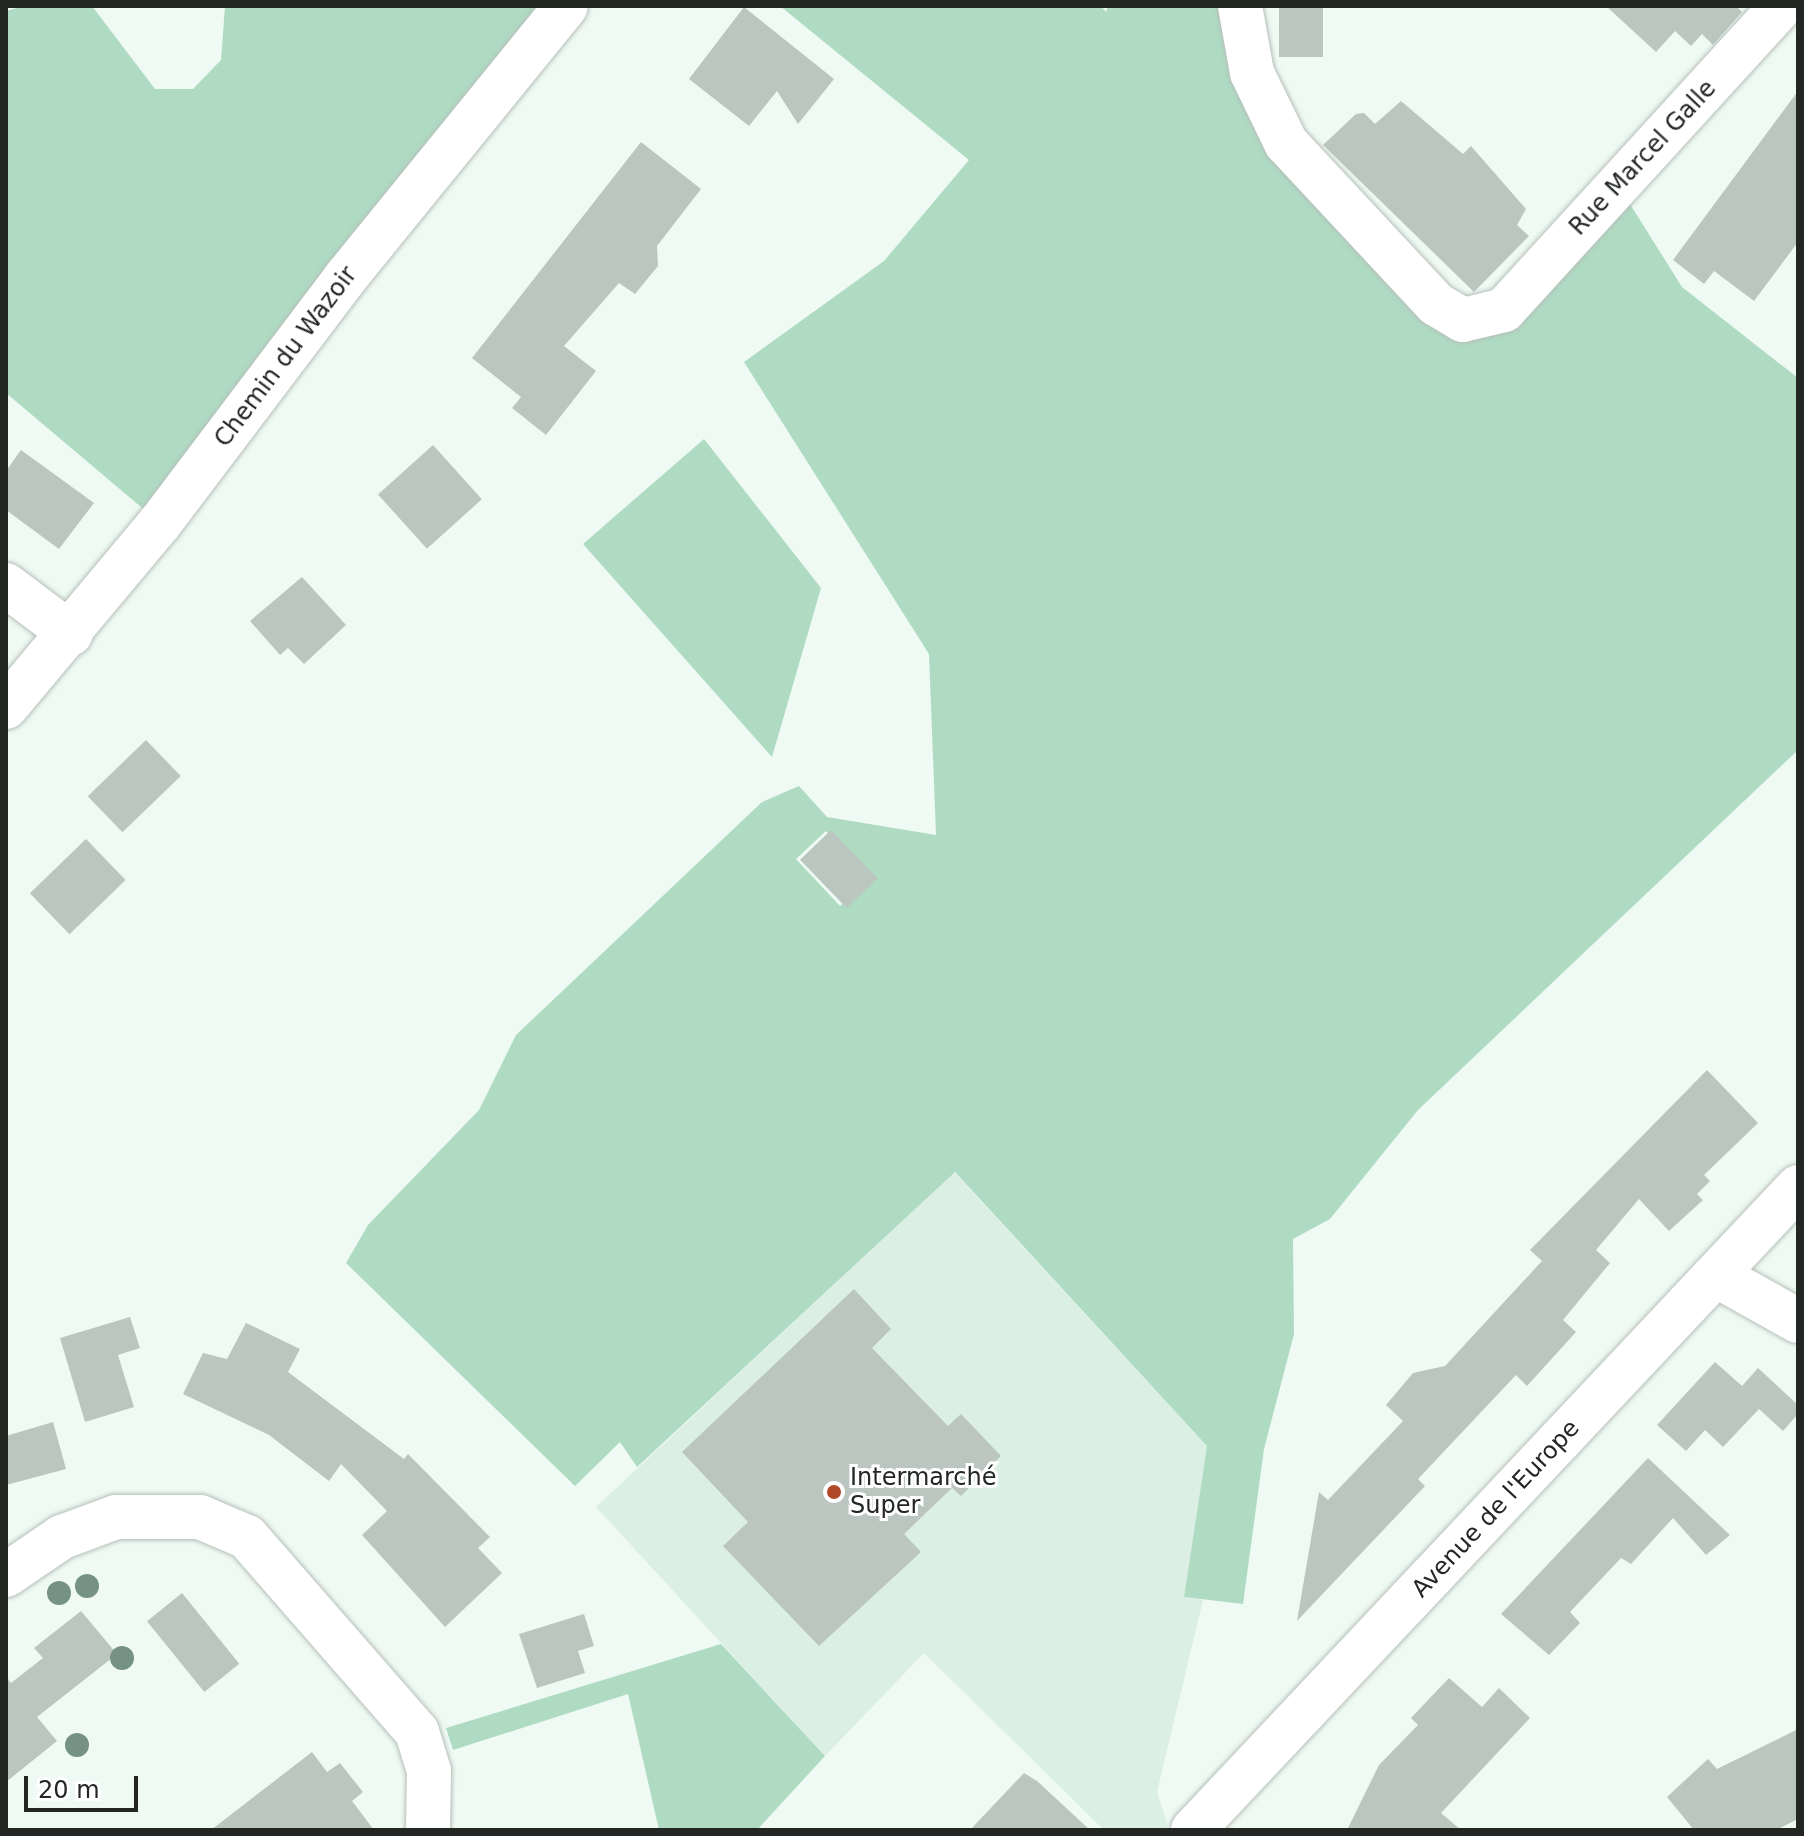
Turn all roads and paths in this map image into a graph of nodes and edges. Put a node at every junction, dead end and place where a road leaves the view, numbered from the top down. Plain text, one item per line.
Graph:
1 (566, 6) edge
2 (1240, 6) edge
3 (1774, 9) edge
4 (6, 585) edge
5 (71, 634) junction
6 (6, 707) edge
7 (1798, 1187) edge
8 (1716, 1275) junction
9 (1798, 1321) edge
10 (6, 1575) edge
11 (428, 1830) edge
12 (1193, 1830) edge

1 - 5 street, Chemin du Wazoir
2 - 3 street, Rue Marcel Galle
4 - 5 street
5 - 6 street, Chemin du Wazoir
7 - 8 street, Avenue de l'Europe
8 - 9 street
8 - 12 street, Avenue de l'Europe
10 - 11 street

